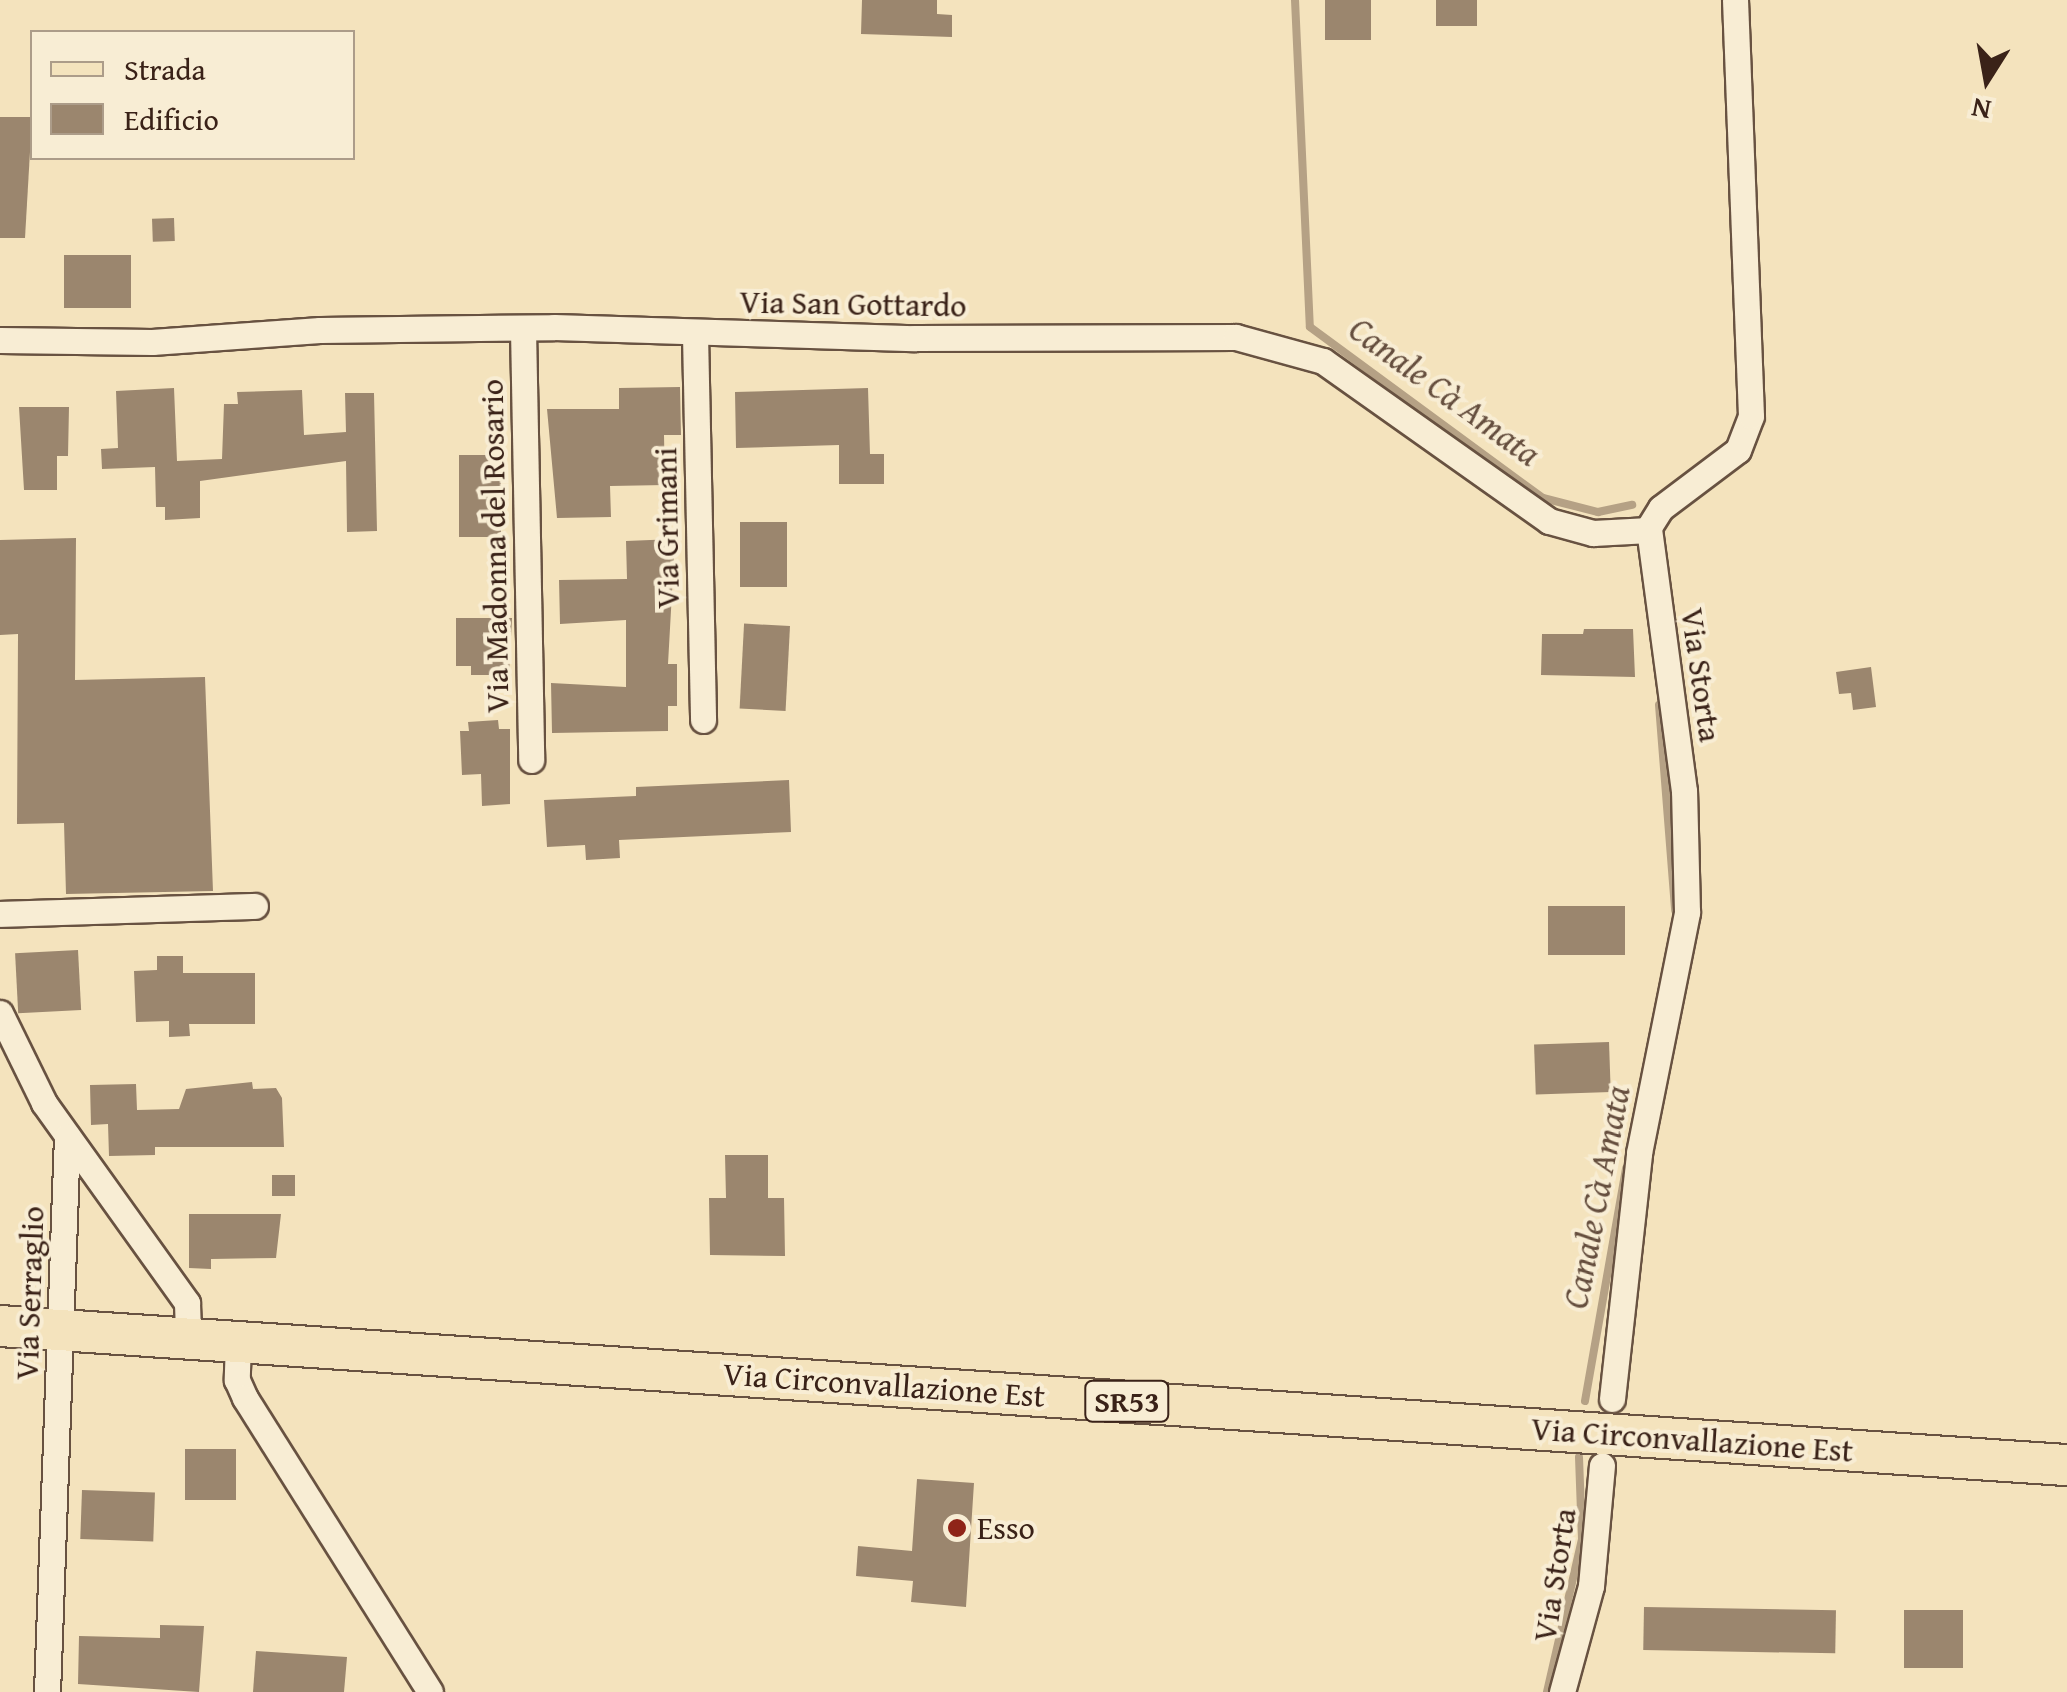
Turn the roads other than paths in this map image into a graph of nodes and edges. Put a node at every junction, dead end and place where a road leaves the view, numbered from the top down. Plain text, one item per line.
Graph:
1 (1735, 0) edge
2 (523, 330) junction
3 (696, 334) junction
4 (0, 340) edge
5 (1649, 530) junction
6 (703, 720) dead end
7 (532, 760) dead end
8 (255, 906) dead end
9 (0, 914) edge
10 (0, 1014) edge
11 (66, 1136) junction
12 (0, 1326) edge
13 (63, 1330) junction
14 (188, 1339) junction
15 (238, 1342) junction
16 (1612, 1399) dead end
17 (1602, 1464) dead end
18 (2067, 1466) edge
19 (47, 1692) edge
20 (430, 1692) edge
21 (1562, 1692) edge

1 - 5 street
2 - 3 street, Via San Gottardo
2 - 4 street, Via San Gottardo
2 - 7 street, Via Madonna del Rosario
3 - 5 street, Via San Gottardo
3 - 6 street, Via Grimani
5 - 16 street, Via Storta
8 - 9 street
10 - 11 street
11 - 13 street, Via Serraglio
11 - 14 street
12 - 13 main road, Via Circonvallazione Est / SR53
13 - 14 main road, Via Circonvallazione Est / SR53
13 - 19 street, Via Serraglio
14 - 15 main road, Via Circonvallazione Est / SR53
15 - 18 main road, Via Circonvallazione Est / SR53
15 - 20 street
17 - 21 street, Via Storta

